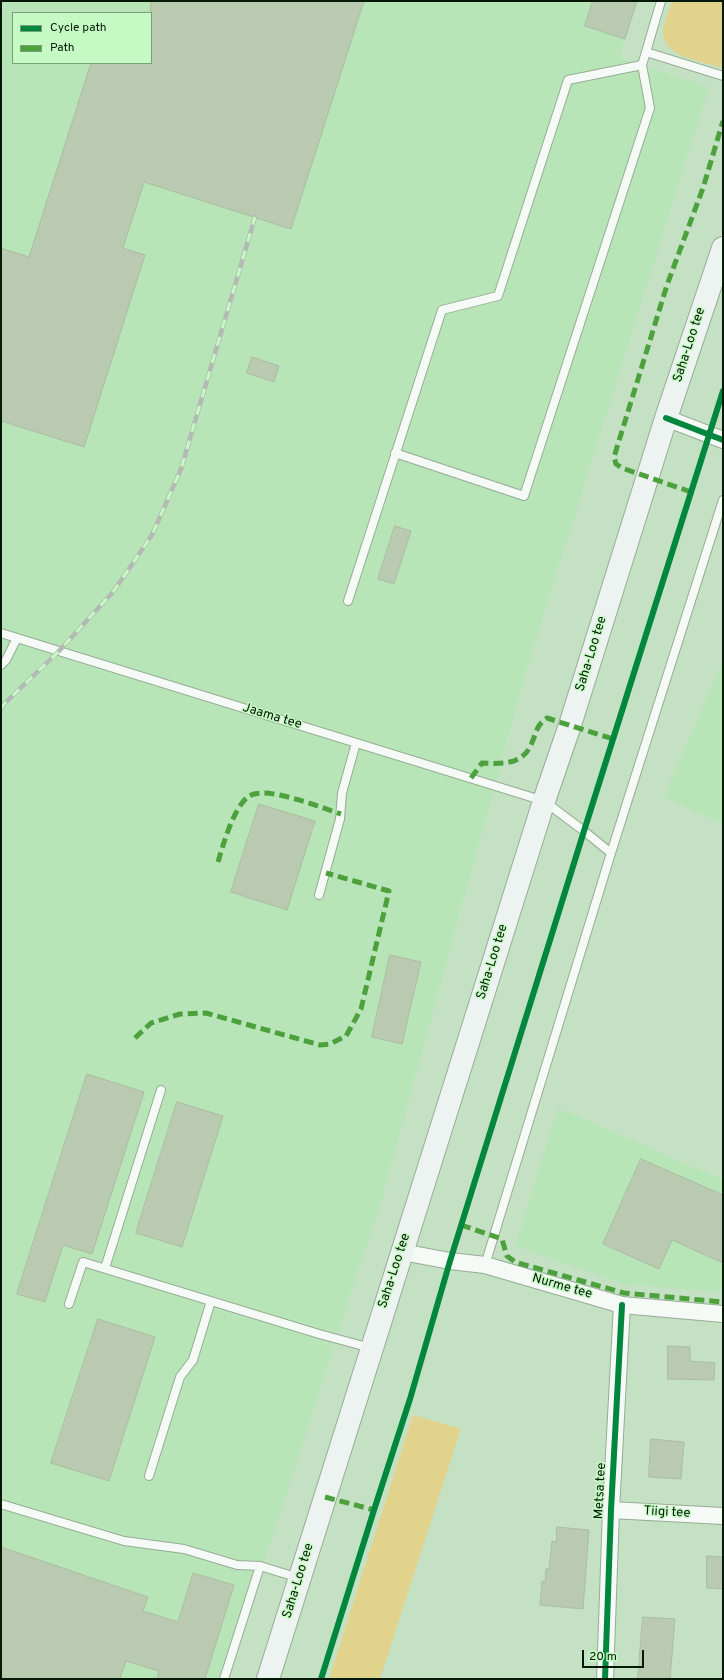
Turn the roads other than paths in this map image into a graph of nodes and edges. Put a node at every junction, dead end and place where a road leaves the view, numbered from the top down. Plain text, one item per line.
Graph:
1 (661, 1) edge
2 (646, 52) junction
3 (642, 66) junction
4 (723, 76) edge
5 (723, 248) edge
6 (666, 418) junction
7 (723, 440) edge
8 (395, 453) junction
9 (723, 500) edge
10 (348, 601) dead end
11 (1, 633) edge
12 (17, 638) junction
13 (1, 664) edge
14 (356, 743) junction
15 (544, 801) junction
16 (611, 853) junction
17 (319, 896) dead end
18 (161, 1090) dead end
19 (402, 1252) junction
20 (485, 1265) junction
21 (105, 1268) junction
22 (211, 1301) junction
23 (69, 1304) dead end
24 (622, 1305) junction
25 (723, 1314) edge
26 (371, 1348) junction
27 (149, 1476) dead end
28 (1, 1504) edge
29 (611, 1510) junction
30 (723, 1516) edge
31 (260, 1566) junction
32 (300, 1578) junction
33 (224, 1679) edge
34 (268, 1679) edge
35 (605, 1679) edge

1 - 2 lane
2 - 3 lane
2 - 4 lane
3 - 8 lane
3 - 8 lane
5 - 6 main road, Saha-Loo tee
6 - 7 street
6 - 15 main road, Saha-Loo tee
8 - 10 lane
9 - 16 lane
11 - 12 lane, Jaama tee
12 - 13 lane
12 - 14 lane, Jaama tee
14 - 15 lane, Jaama tee
14 - 17 lane
15 - 16 lane, Jaama tee
15 - 19 main road, Saha-Loo tee
16 - 20 lane
18 - 21 lane
19 - 20 street, Nurme tee
19 - 26 main road, Saha-Loo tee
20 - 24 street, Nurme tee
21 - 22 lane
21 - 23 lane
22 - 26 lane
22 - 27 lane
24 - 25 street, Nurme tee
24 - 29 street, Metsa tee
26 - 32 main road, Saha-Loo tee
28 - 31 lane
29 - 30 street, Tiigi tee
29 - 35 street, Metsa tee
31 - 32 lane
31 - 33 lane
32 - 34 main road, Saha-Loo tee

